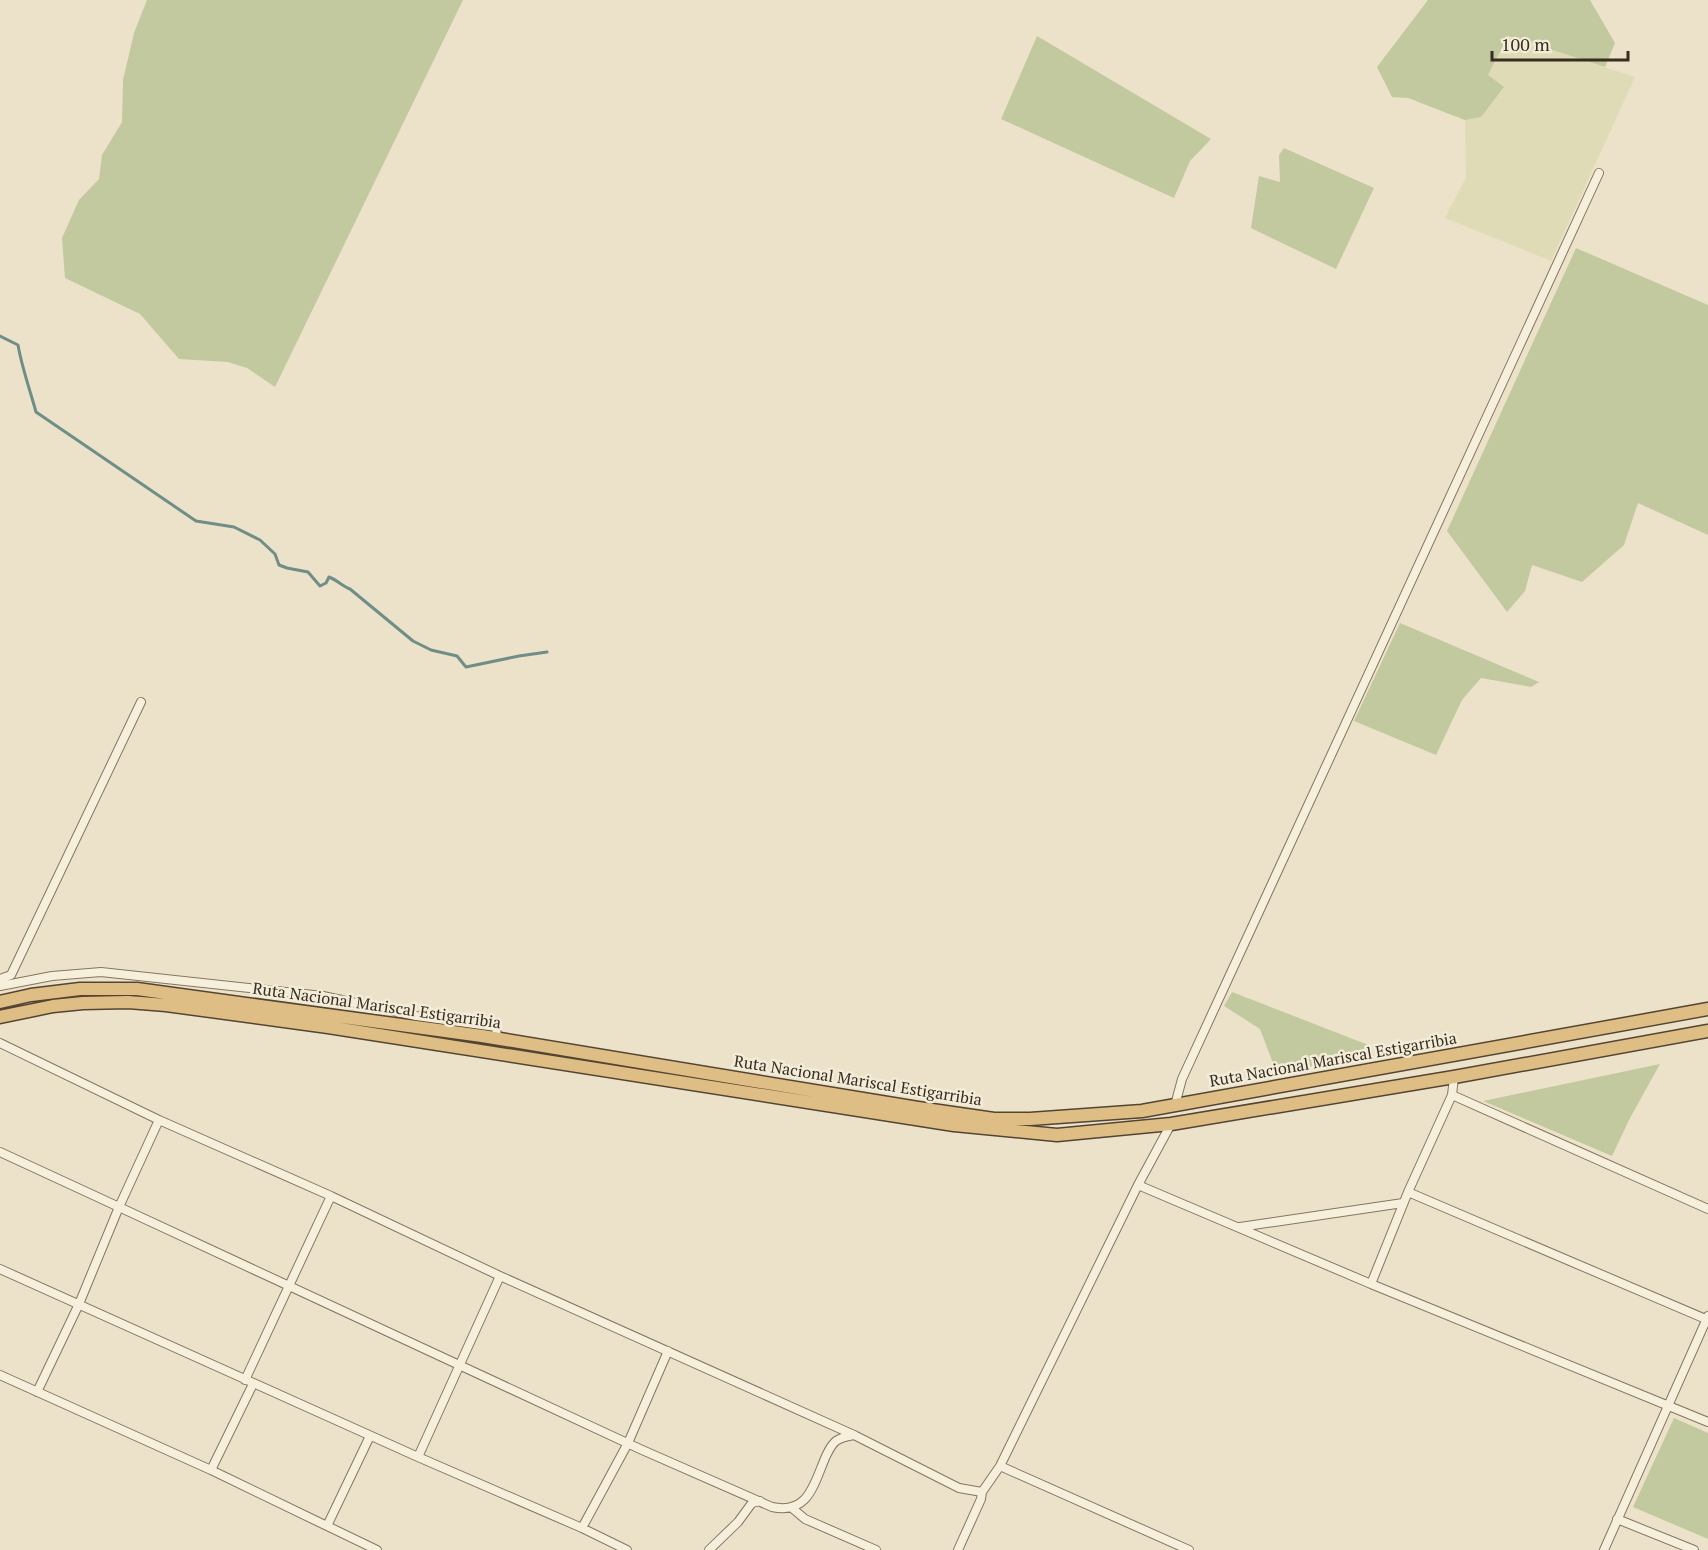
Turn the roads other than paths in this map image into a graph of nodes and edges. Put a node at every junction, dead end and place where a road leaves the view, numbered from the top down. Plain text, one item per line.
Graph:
1 (1599, 173) dead end
2 (141, 702) dead end
3 (0, 979) edge
4 (0, 986) edge
5 (0, 1002) edge
6 (1708, 1009) edge
7 (0, 1017) edge
8 (1708, 1031) edge
9 (497, 1038) junction
10 (0, 1043) edge
11 (1454, 1077) junction
12 (1452, 1095) junction
13 (1174, 1105) junction
14 (159, 1120) junction
15 (1171, 1124) junction
16 (0, 1152) edge
17 (1138, 1185) junction
18 (1408, 1192) junction
19 (331, 1196) junction
20 (1403, 1203) junction
21 (119, 1207) junction
22 (1708, 1209) edge
23 (1239, 1228) junction
24 (0, 1269) edge
25 (500, 1276) junction
26 (1371, 1284) junction
27 (290, 1286) junction
28 (79, 1304) junction
29 (1707, 1318) edge
30 (668, 1352) junction
31 (459, 1365) junction
32 (0, 1375) edge
33 (249, 1382) junction
34 (37, 1392) junction
35 (1668, 1405) junction
36 (1708, 1422) edge
37 (854, 1435) junction
38 (370, 1436) junction
39 (628, 1443) junction
40 (418, 1457) junction
41 (1000, 1466) junction
42 (211, 1470) junction
43 (982, 1492) junction
44 (760, 1501) junction
45 (792, 1508) junction
46 (1617, 1519) junction
47 (327, 1526) junction
48 (582, 1528) junction
49 (377, 1550) edge
50 (627, 1550) edge
51 (709, 1550) edge
52 (876, 1550) edge
53 (958, 1550) edge
54 (1190, 1550) edge
55 (1604, 1550) edge
56 (1694, 1550) edge

1 - 13 street
2 - 3 street
4 - 9 street
5 - 9 highway, Ruta Nacional Mariscal Estigarribia
6 - 13 highway, Ruta Nacional Mariscal Estigarribia
7 - 15 highway, Ruta Nacional Mariscal Estigarribia
8 - 11 highway, Ruta Nacional Mariscal Estigarribia
9 - 13 highway, Ruta Nacional Mariscal Estigarribia
10 - 14 street
11 - 12 street
11 - 15 highway, Ruta Nacional Mariscal Estigarribia
12 - 18 street
12 - 22 street
14 - 19 street
14 - 21 street
15 - 17 street
16 - 21 street
17 - 23 street
17 - 41 street
18 - 20 street
18 - 29 street
19 - 25 street
19 - 27 street
20 - 23 street
20 - 26 street
21 - 27 street
21 - 28 street
23 - 26 street
24 - 28 street
25 - 30 street
25 - 31 street
26 - 35 street
27 - 31 street
27 - 33 street
28 - 33 street
28 - 34 street
29 - 35 street
30 - 37 street
30 - 39 street
31 - 39 street
31 - 40 street
32 - 34 street
33 - 38 street
33 - 42 street
34 - 42 street
35 - 36 street
35 - 46 street
37 - 43 street
37 - 45 street
38 - 40 street
38 - 47 street
39 - 44 street
39 - 48 street
40 - 48 street
41 - 43 street
41 - 54 street
42 - 47 street
43 - 53 street
44 - 45 street
44 - 51 street
45 - 52 street
46 - 55 street
46 - 56 street
47 - 49 street
48 - 50 street

